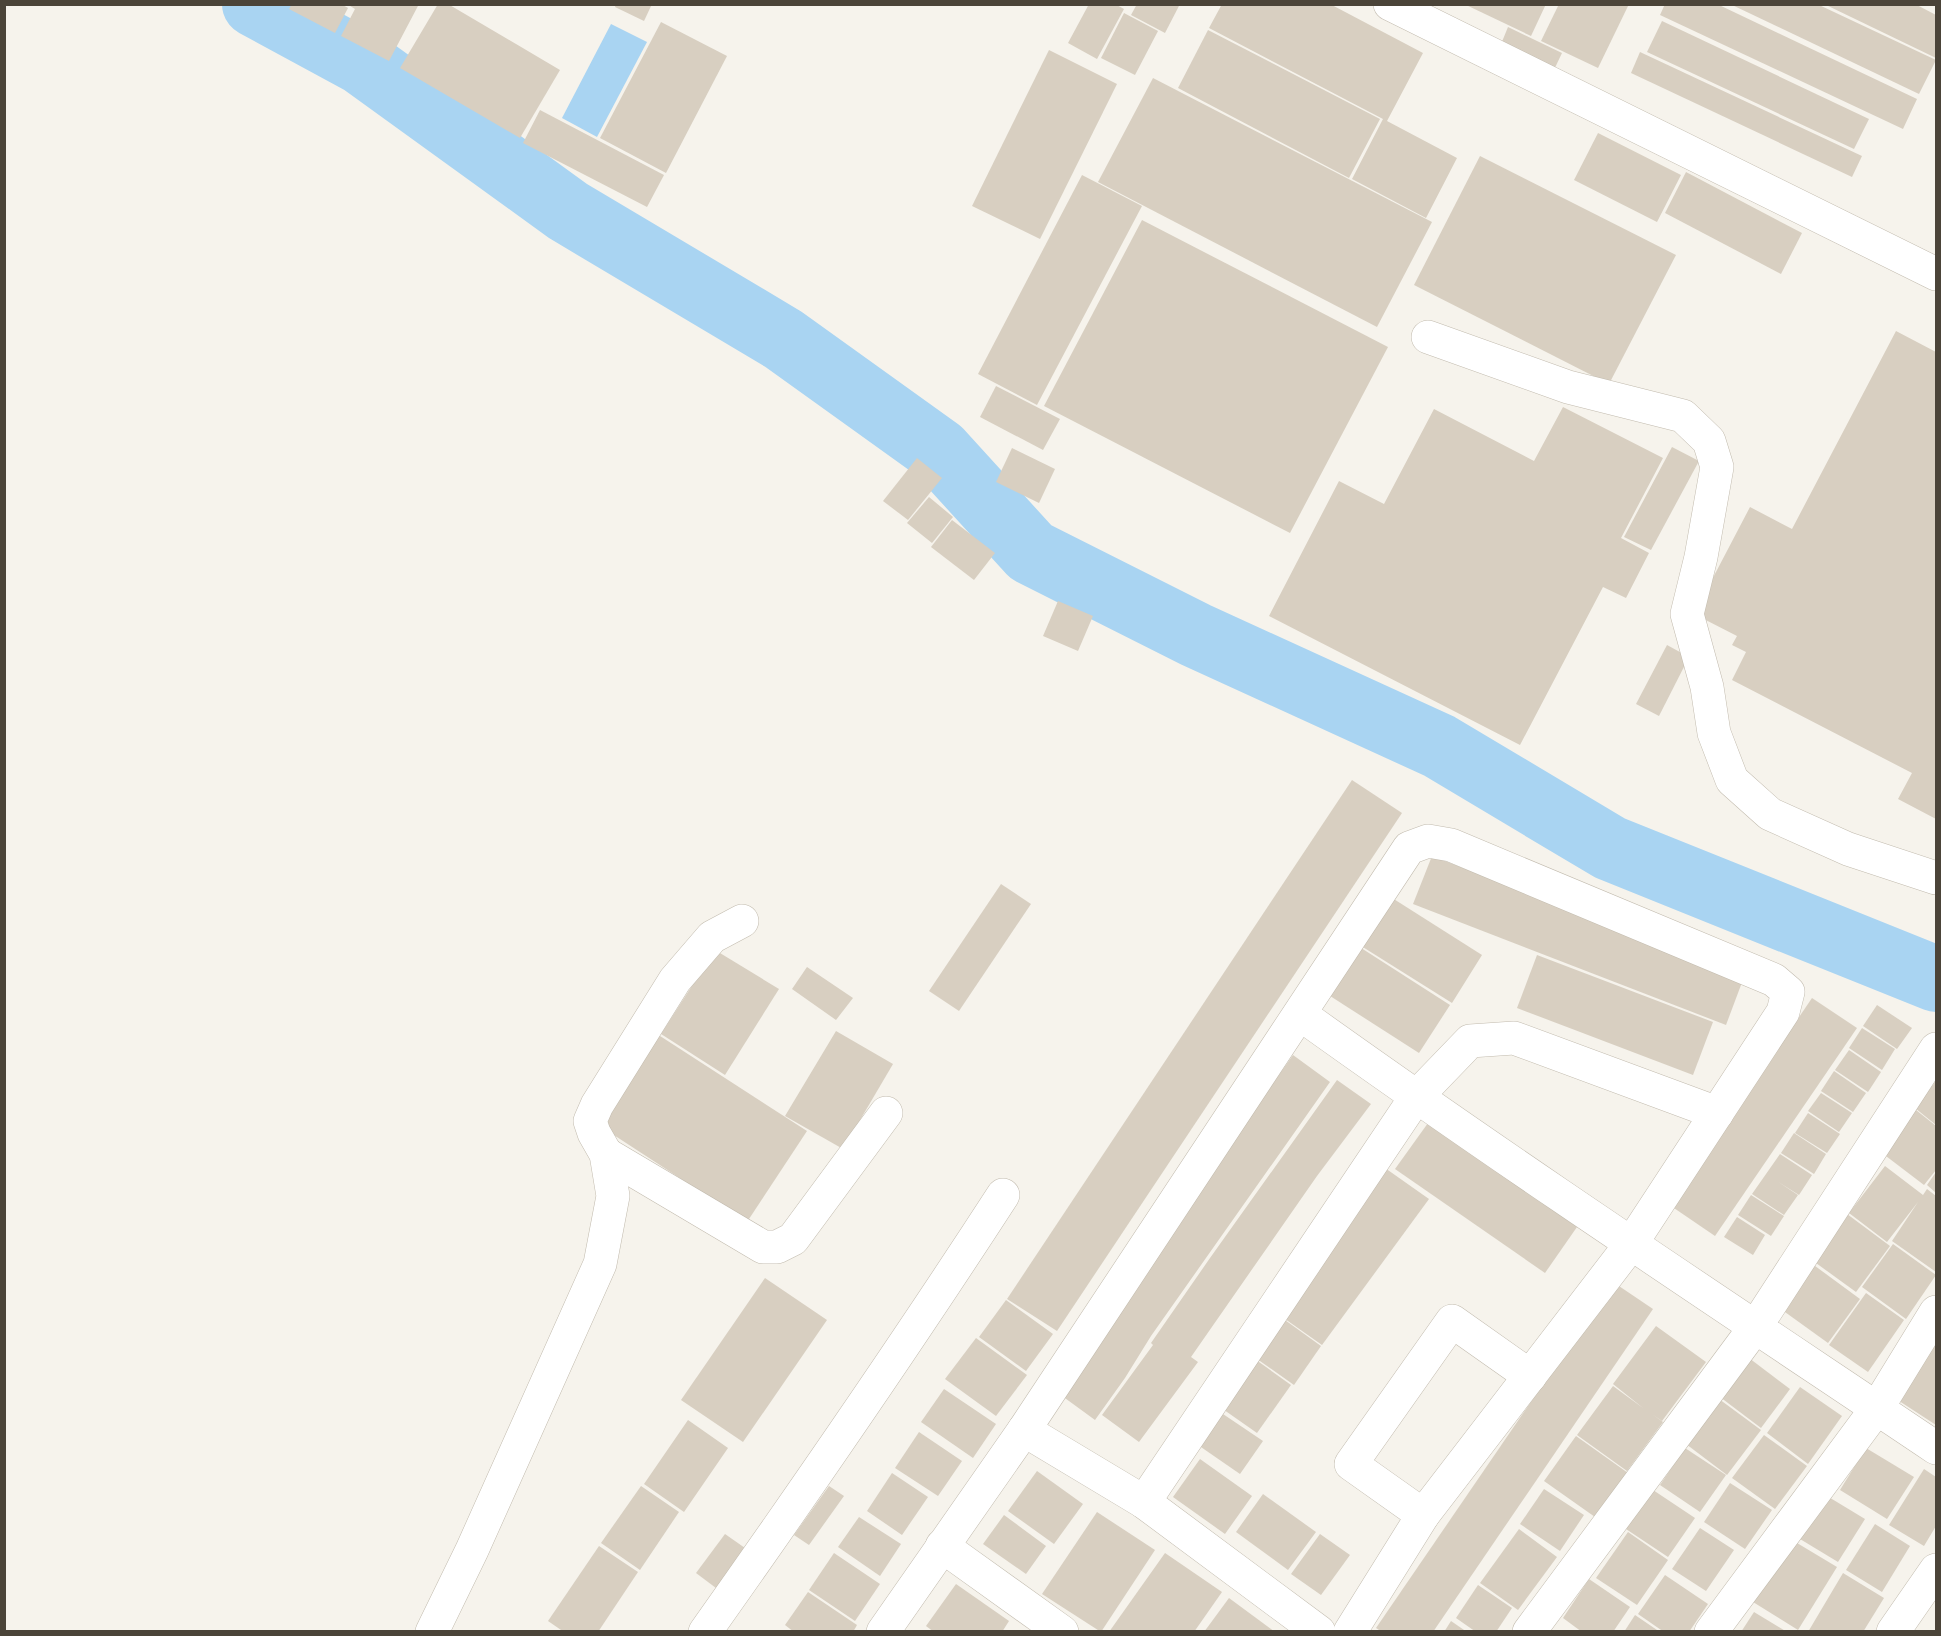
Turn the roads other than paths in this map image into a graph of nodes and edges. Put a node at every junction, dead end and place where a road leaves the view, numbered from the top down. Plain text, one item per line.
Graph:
1 (1390, 4) edge
2 (1936, 274) edge
3 (1428, 337) dead end
4 (1936, 878) edge
5 (742, 921) dead end
6 (1300, 1014) junction
7 (1936, 1049) edge
8 (1416, 1097) junction
9 (886, 1113) dead end
10 (1717, 1113) junction
11 (606, 1154) junction
12 (1003, 1195) dead end
13 (1630, 1244) junction
14 (1936, 1312) edge
15 (1756, 1326) junction
16 (1530, 1376) junction
17 (1877, 1408) junction
18 (1024, 1430) junction
19 (1936, 1448) edge
20 (1144, 1502) junction
21 (1423, 1515) junction
22 (942, 1546) junction
23 (1936, 1570) edge
24 (1905, 1628) edge
25 (432, 1632) edge
26 (705, 1632) edge
27 (883, 1632) edge
28 (1062, 1632) edge
29 (1319, 1632) edge
30 (1350, 1632) edge
31 (1529, 1632) edge
32 (1711, 1632) edge

1 - 2 street
3 - 4 street
5 - 11 street
6 - 8 street
6 - 10 street
6 - 18 street
7 - 15 street
8 - 10 street
8 - 13 street
8 - 20 street
9 - 11 street
10 - 13 street
11 - 25 street
12 - 26 street
13 - 15 street
13 - 16 street
14 - 17 street
15 - 17 street
15 - 31 street
16 - 21 street
16 - 21 street
17 - 19 street
17 - 32 street
18 - 20 street
18 - 22 street
20 - 29 street
21 - 30 street
22 - 27 street
22 - 28 street
23 - 24 street

